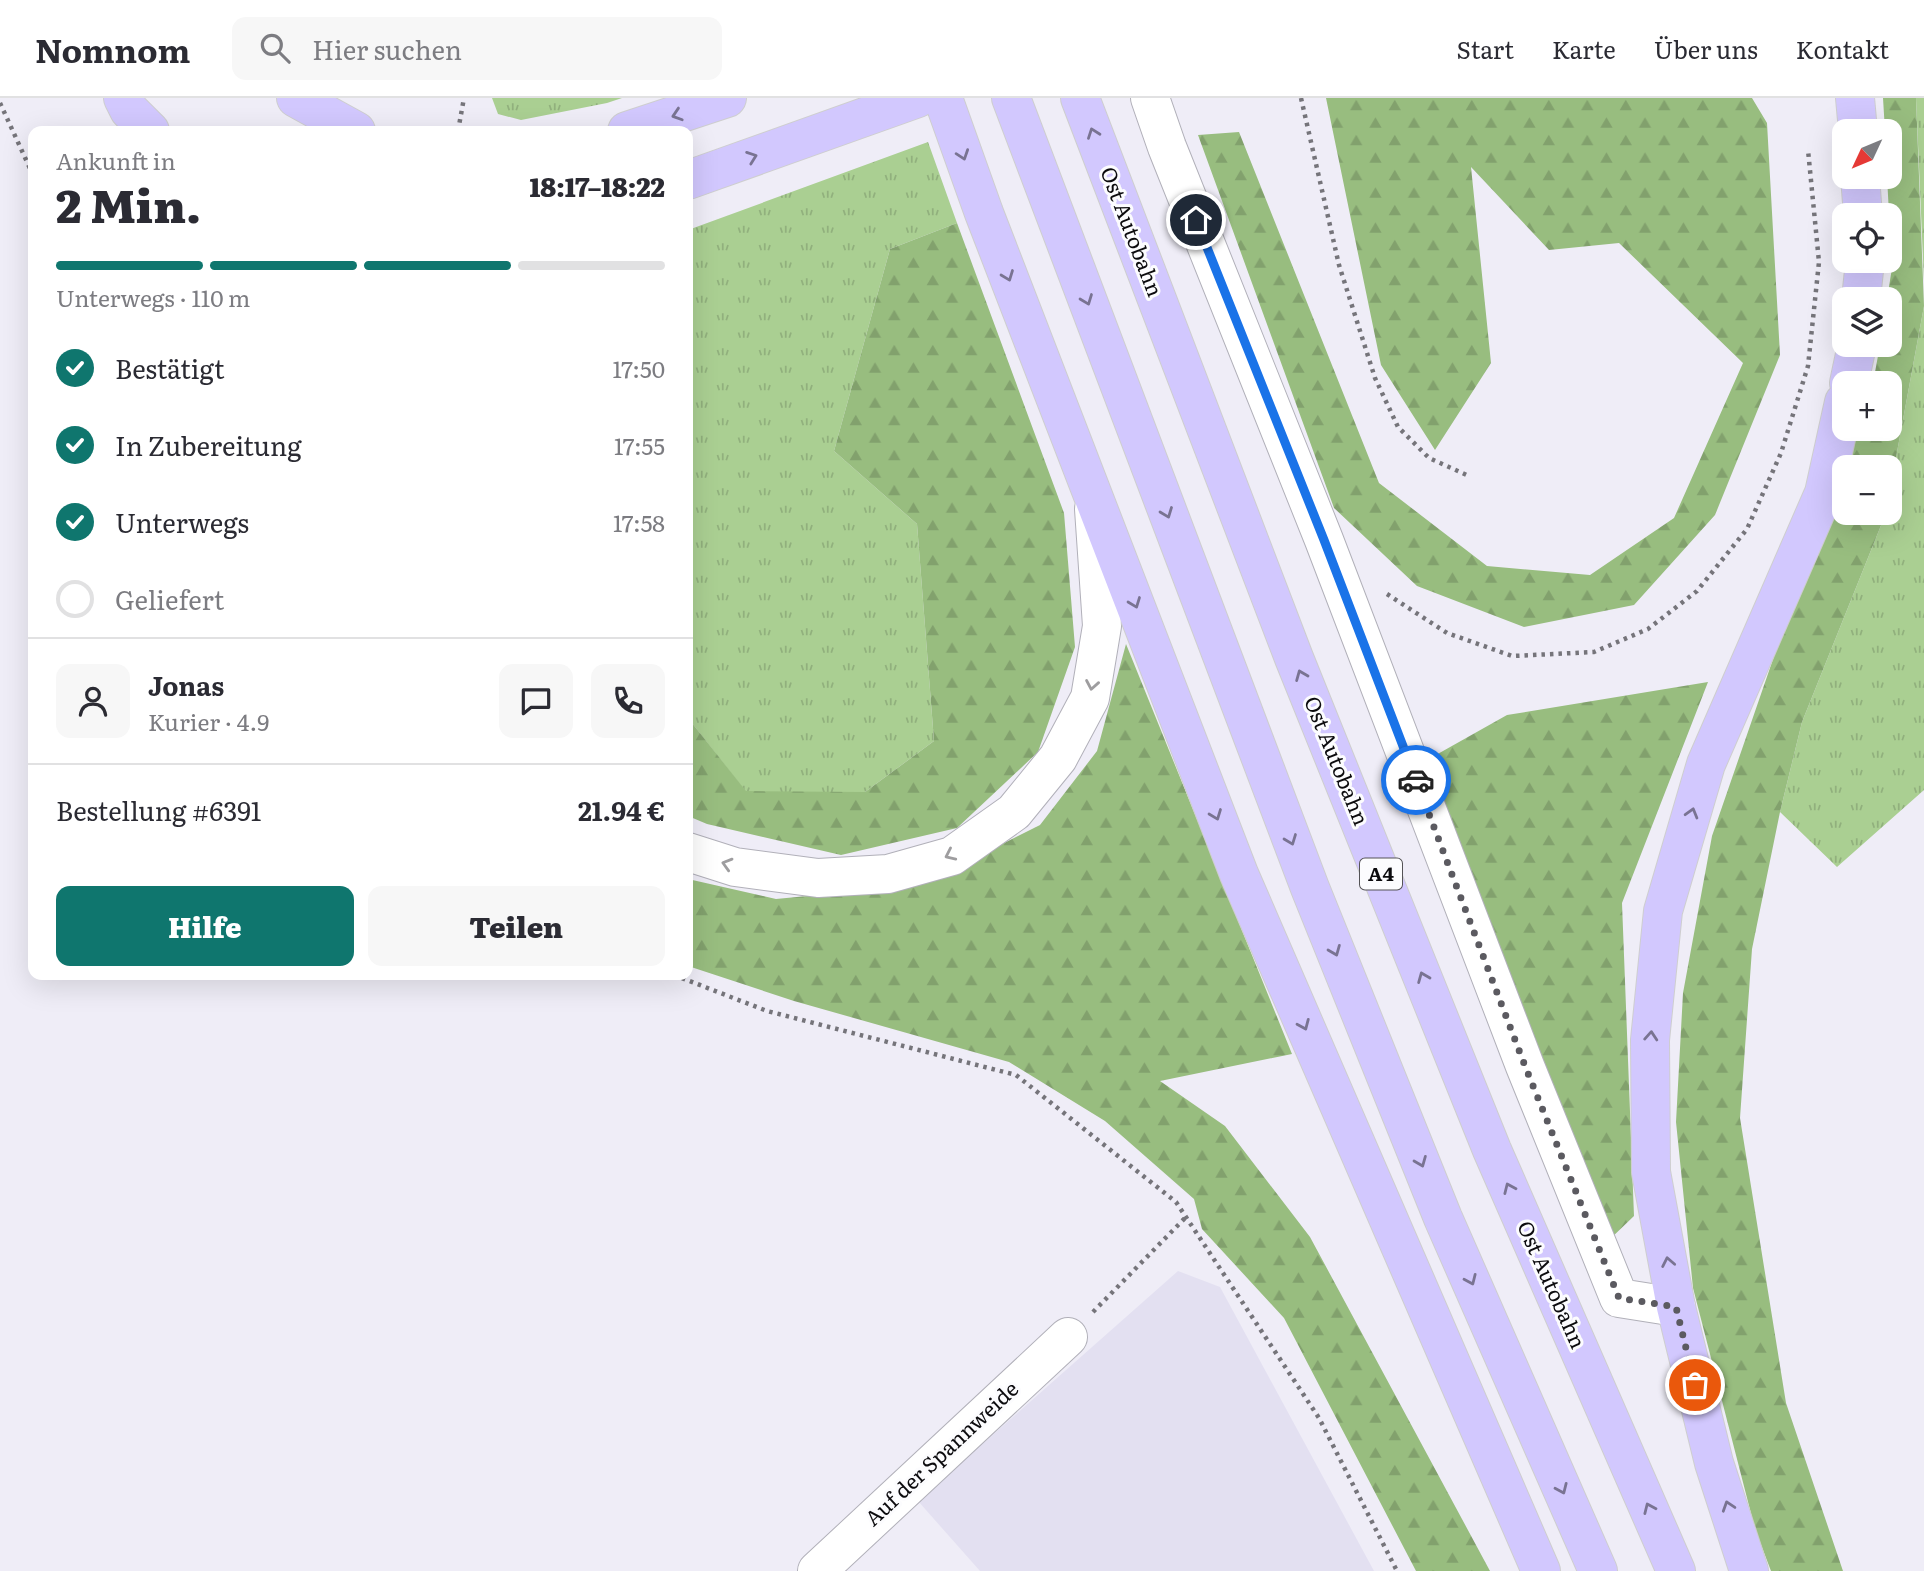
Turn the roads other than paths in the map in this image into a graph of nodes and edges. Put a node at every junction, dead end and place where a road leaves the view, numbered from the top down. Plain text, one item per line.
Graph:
1 (122, 98) edge
2 (296, 98) edge
3 (727, 98) edge
4 (918, 98) edge
5 (943, 98) edge
6 (1011, 98) edge
7 (1080, 98) edge
8 (1150, 98) edge
9 (1855, 98) edge
10 (1856, 119) edge
11 (145, 126) edge
12 (347, 126) edge
13 (643, 126) edge
14 (693, 178) edge
15 (1835, 441) edge
16 (1093, 496) junction
17 (693, 854) edge
18 (1676, 1307) junction
19 (1068, 1337) road end
20 (817, 1571) edge
21 (1541, 1571) edge
22 (1598, 1571) edge
23 (1676, 1571) edge
24 (1749, 1571) edge

1 - 11 highway
2 - 12 highway
3 -> 13 highway
14 -> 4 highway
5 -> 16 highway
6 -> 22 highway
23 -> 7 highway, Ost Autobahn / A4
8 - 18 street
9 - 10 highway
18 -> 15 highway
16 -> 17 street
16 -> 21 highway
24 -> 18 highway
19 - 20 street, Auf der Spannweide

